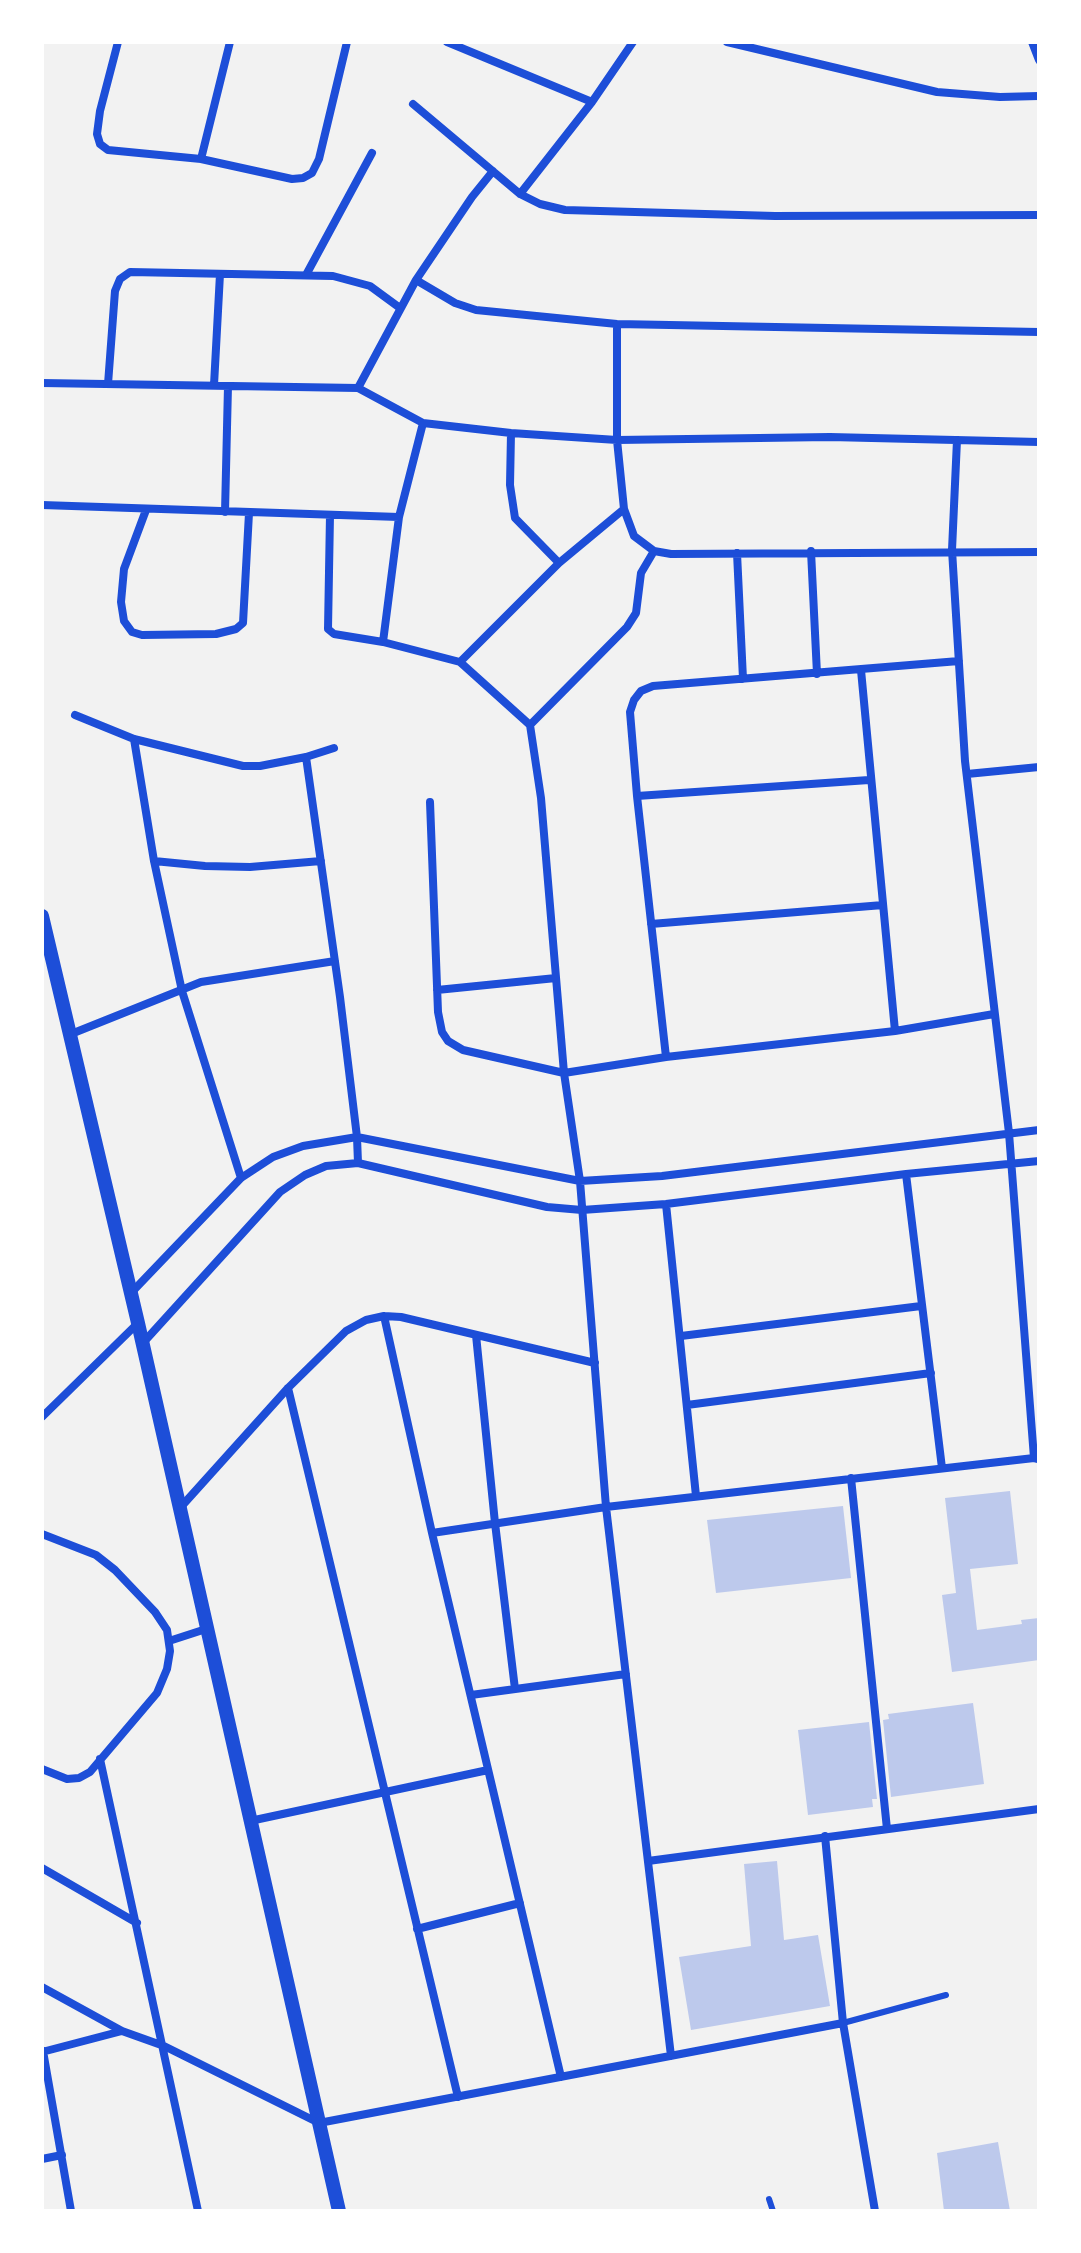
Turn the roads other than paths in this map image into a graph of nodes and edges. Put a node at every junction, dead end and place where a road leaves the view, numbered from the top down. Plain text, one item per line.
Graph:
1 (118, 42) edge
2 (230, 42) edge
3 (347, 42) edge
4 (447, 42) edge
5 (633, 42) edge
6 (727, 42) edge
7 (1032, 42) edge
8 (1039, 60) edge
9 (1039, 96) edge
10 (592, 102) junction
11 (413, 104) dead end
12 (372, 153) dead end
13 (201, 159) junction
14 (493, 171) junction
15 (520, 194) junction
16 (1039, 215) edge
17 (220, 274) junction
18 (306, 275) junction
19 (416, 280) junction
20 (400, 308) junction
21 (617, 324) junction
22 (1039, 332) edge
23 (42, 383) edge
24 (108, 384) junction
25 (214, 385) junction
26 (228, 386) junction
27 (358, 388) junction
28 (423, 423) junction
29 (511, 433) junction
30 (617, 440) junction
31 (957, 440) junction
32 (1039, 442) edge
33 (42, 505) edge
34 (624, 509) junction
35 (146, 510) junction
36 (225, 512) junction
37 (249, 513) junction
38 (330, 515) junction
39 (399, 517) junction
40 (952, 550) junction
41 (654, 551) junction
42 (811, 551) junction
43 (1039, 552) edge
44 (737, 553) junction
45 (559, 563) junction
46 (383, 642) junction
47 (959, 661) junction
48 (460, 662) junction
49 (861, 670) junction
50 (817, 674) junction
51 (743, 679) junction
52 (75, 715) dead end
53 (530, 725) junction
54 (134, 739) junction
55 (334, 748) dead end
56 (306, 757) junction
57 (1039, 767) edge
58 (967, 774) junction
59 (869, 780) junction
60 (637, 796) junction
61 (430, 802) dead end
62 (154, 861) junction
63 (321, 861) junction
64 (883, 905) junction
65 (42, 916) edge
66 (651, 924) junction
67 (335, 961) junction
68 (49, 971) edge
69 (556, 978) junction
70 (437, 990) junction
71 (182, 991) junction
72 (994, 1014) junction
73 (895, 1031) junction
74 (71, 1034) junction
75 (666, 1057) junction
76 (564, 1073) junction
77 (1039, 1130) edge
78 (1009, 1133) junction
79 (357, 1137) junction
80 (1039, 1161) edge
81 (358, 1163) junction
82 (1011, 1165) junction
83 (906, 1174) junction
84 (241, 1178) junction
85 (580, 1181) junction
86 (666, 1204) junction
87 (582, 1210) junction
88 (131, 1294) junction
89 (921, 1306) junction
90 (384, 1316) junction
91 (138, 1323) junction
92 (476, 1335) junction
93 (681, 1336) junction
94 (142, 1344) junction
95 (595, 1363) junction
96 (931, 1373) junction
97 (288, 1388) junction
98 (687, 1405) junction
99 (42, 1417) edge
100 (1037, 1459) edge
101 (942, 1468) junction
102 (851, 1478) junction
103 (696, 1496) junction
104 (606, 1507) junction
105 (180, 1509) junction
106 (495, 1523) junction
107 (432, 1533) junction
108 (42, 1534) edge
109 (206, 1629) junction
110 (169, 1641) junction
111 (626, 1674) junction
112 (515, 1689) junction
113 (471, 1695) junction
114 (100, 1759) junction
115 (42, 1769) edge
116 (488, 1770) junction
117 (384, 1792) junction
118 (1039, 1809) edge
119 (250, 1821) junction
120 (887, 1829) junction
121 (825, 1836) junction
122 (648, 1861) junction
123 (42, 1868) edge
124 (520, 1903) junction
125 (137, 1923) junction
126 (417, 1929) junction
127 (42, 1987) edge
128 (946, 1995) dead end
129 (843, 2023) junction
130 (122, 2031) junction
131 (164, 2046) junction
132 (43, 2052) edge
133 (671, 2056) junction
134 (561, 2077) junction
135 (458, 2097) junction
136 (319, 2123) junction
137 (62, 2155) junction
138 (42, 2159) edge
139 (769, 2199) dead end
140 (71, 2211) edge
141 (198, 2211) edge
142 (339, 2211) edge
143 (773, 2211) edge
144 (875, 2211) edge

1 - 13 street
2 - 13 street
3 - 13 street
4 - 10 street
5 - 10 street
6 - 9 street
7 - 8 street
10 - 15 street
11 - 14 street
12 - 18 street
14 - 15 street
14 - 19 street
15 - 16 street
17 - 18 street
17 - 24 street
17 - 25 street
18 - 20 street
19 - 20 street
19 - 21 street
20 - 27 street
21 - 22 street
21 - 30 street
23 - 24 street
24 - 25 street
25 - 26 street
26 - 27 street
26 - 36 street
27 - 28 street
28 - 29 street
28 - 39 street
29 - 30 street
29 - 45 street
30 - 31 street
30 - 34 street
31 - 32 street
31 - 40 street
33 - 35 street
34 - 41 street
34 - 45 street
35 - 36 street
35 - 37 street
36 - 37 street
37 - 38 street
38 - 39 street
38 - 46 street
39 - 46 street
40 - 42 street
40 - 43 street
40 - 47 street
41 - 44 street
41 - 53 street
42 - 44 street
42 - 50 street
44 - 51 street
45 - 48 street
46 - 48 street
47 - 49 street
47 - 58 street
48 - 53 street
49 - 50 street
49 - 59 street
50 - 51 street
51 - 60 street
52 - 54 street
53 - 69 street
54 - 56 street
54 - 62 street
55 - 56 street
56 - 63 street
57 - 58 street
58 - 72 street
59 - 60 street
59 - 64 street
60 - 66 street
61 - 70 street
62 - 63 street
62 - 71 street
63 - 67 street
64 - 66 street
64 - 73 street
65 - 68 street
66 - 75 street
67 - 71 street
67 - 79 street
68 - 74 street
69 - 70 street
69 - 76 street
70 - 76 street
71 - 74 street
71 - 84 street
72 - 73 street
72 - 78 street
73 - 75 street
74 - 88 street
75 - 76 street
76 - 85 street
77 - 78 street
78 - 82 street
78 - 85 street
79 - 81 street
79 - 84 street
79 - 85 street
80 - 82 street
81 - 87 street
81 - 94 street
82 - 83 street
82 - 100 street
83 - 86 street
83 - 89 street
84 - 88 street
85 - 87 street
86 - 87 street
86 - 93 street
87 - 95 street
88 - 91 street
89 - 93 street
89 - 96 street
90 - 92 street
90 - 97 street
90 - 107 street
91 - 94 street
91 - 99 street
92 - 95 street
92 - 106 street
93 - 98 street
94 - 105 street
95 - 104 street
96 - 98 street
96 - 101 street
97 - 105 street
97 - 117 street
98 - 103 street
100 - 101 street
101 - 102 street
102 - 103 street
102 - 120 street
103 - 104 street
104 - 106 street
104 - 111 street
105 - 109 street
106 - 107 street
106 - 112 street
107 - 113 street
108 - 110 street
109 - 110 street
109 - 119 street
110 - 114 street
111 - 112 street
111 - 122 street
112 - 113 street
113 - 116 street
114 - 115 street
114 - 125 street
116 - 117 street
116 - 124 street
117 - 119 street
117 - 126 street
118 - 120 street
119 - 136 street
120 - 121 street
121 - 122 street
121 - 129 street
122 - 133 street
123 - 125 street
124 - 126 street
124 - 134 street
125 - 131 street
126 - 135 street
127 - 130 street
128 - 129 lane
129 - 133 street
129 - 144 street
130 - 131 street
130 - 132 street
131 - 136 street
131 - 141 street
132 - 137 street
133 - 134 street
134 - 135 street
135 - 136 street
136 - 142 street
137 - 138 street
137 - 140 street
139 - 143 lane

